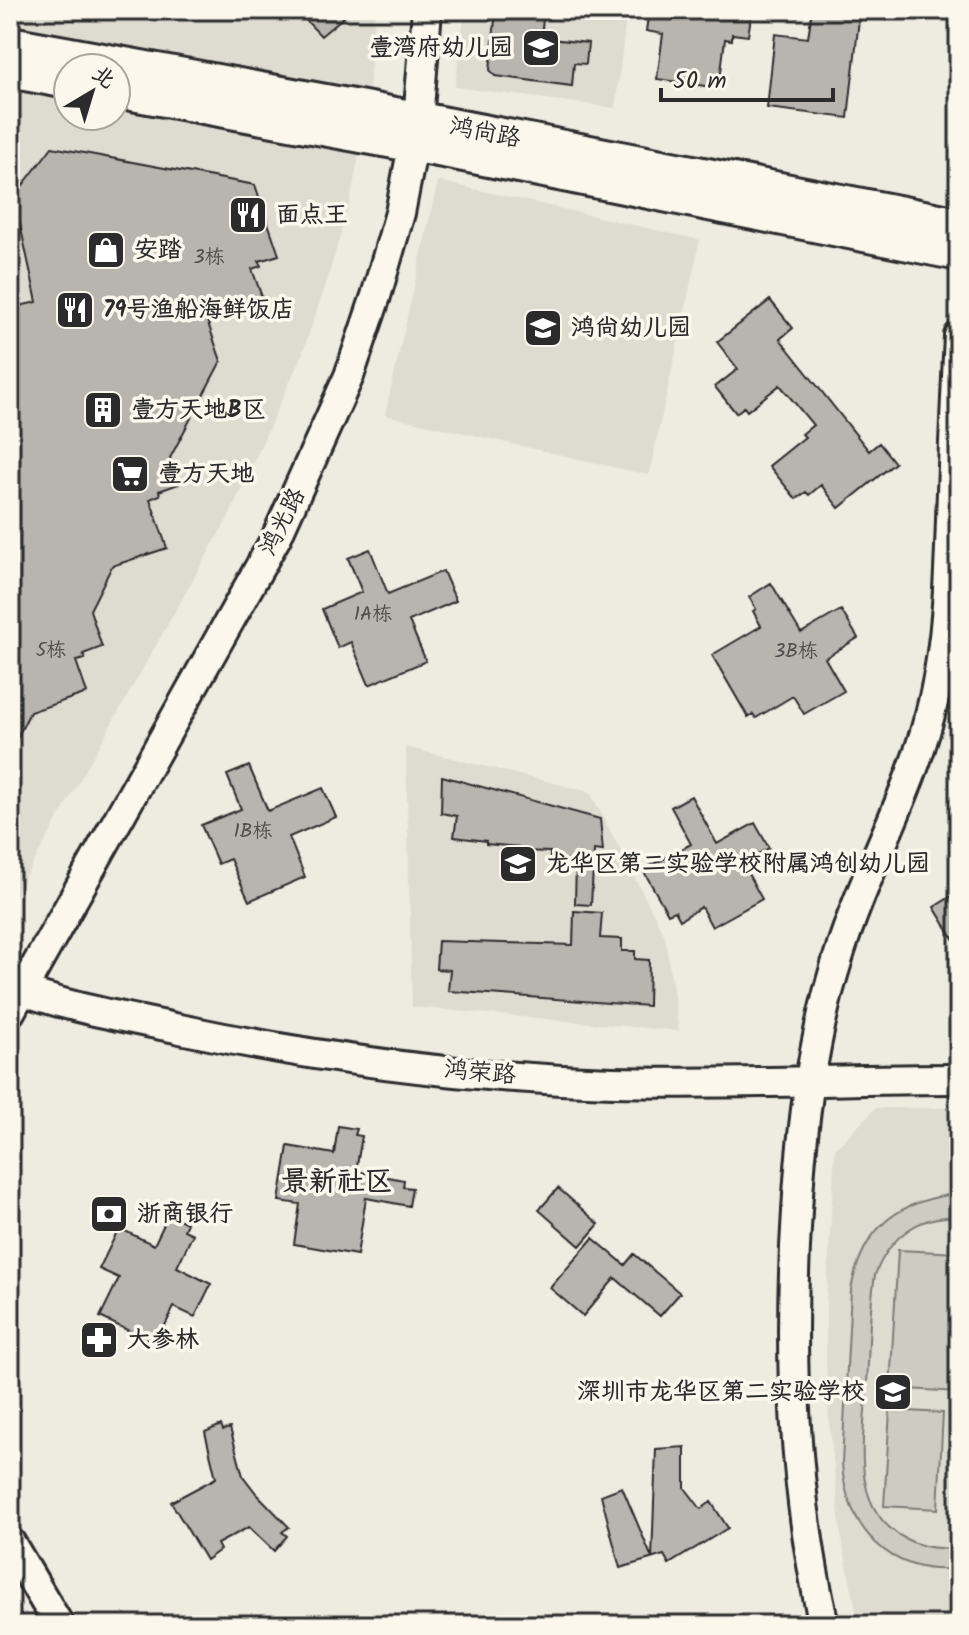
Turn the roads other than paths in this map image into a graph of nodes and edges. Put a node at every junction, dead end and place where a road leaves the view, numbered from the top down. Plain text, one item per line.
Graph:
1 (427, 10) edge
2 (10, 44) edge
3 (10, 70) edge
4 (52, 78) edge
5 (132, 92) edge
6 (416, 132) junction
7 (959, 225) edge
8 (959, 253) edge
9 (959, 336) edge
10 (14, 996) edge
11 (959, 1079) edge
12 (809, 1081) junction
13 (10, 1542) edge
14 (59, 1625) edge
15 (824, 1625) edge

1 - 6 street, 鸿光路
2 - 6 street, 鸿尚路
3 - 4 street
5 - 6 street, 鸿尚路
6 - 7 street, 鸿尚路
6 - 8 street, 鸿尚路
6 - 10 street, 鸿光路
9 - 12 street
10 - 12 street, 鸿荣路
11 - 12 street, 鸿荣路
12 - 15 street
13 - 14 street

